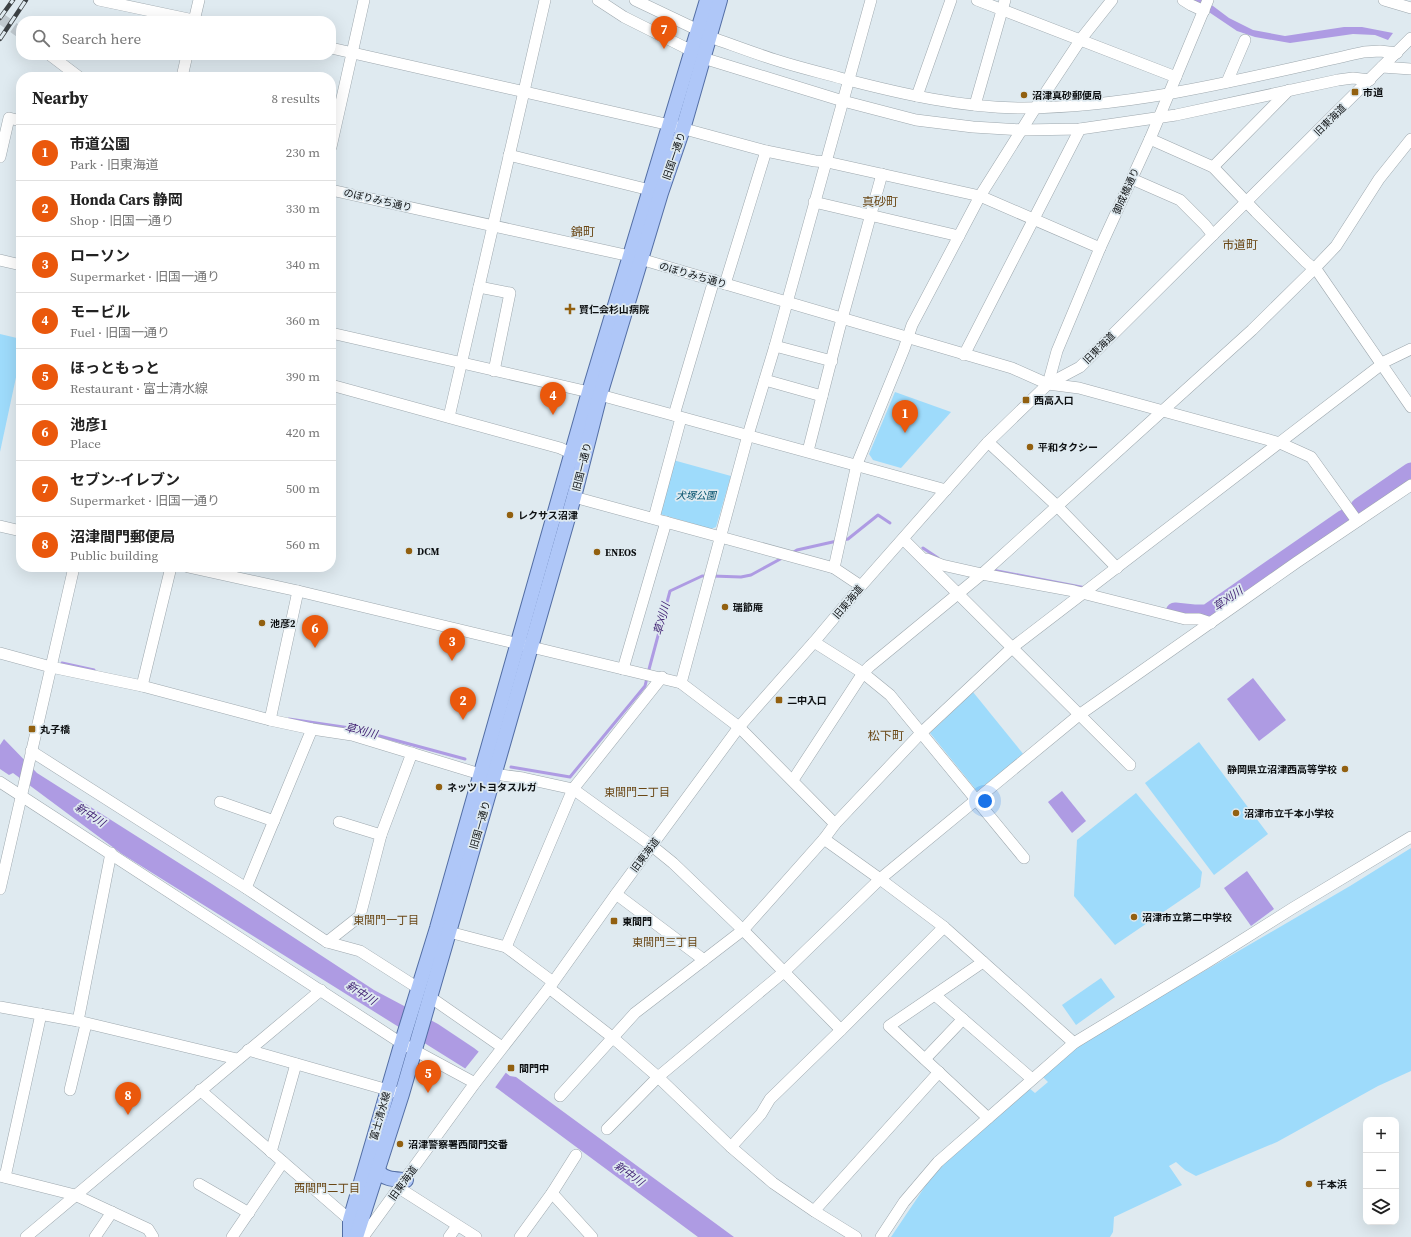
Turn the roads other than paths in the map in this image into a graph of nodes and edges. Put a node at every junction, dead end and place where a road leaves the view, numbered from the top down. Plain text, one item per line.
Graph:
1 (99, 0) edge
2 (199, 0) edge
3 (364, 0) edge
4 (545, 0) edge
5 (598, 0) edge
6 (707, 0) edge
7 (720, 0) edge
8 (871, 0) edge
9 (951, 0) edge
10 (977, 0) edge
11 (1112, 0) edge
12 (1182, 0) edge
13 (1384, 0) edge
14 (639, 1) edge
15 (1004, 5) edge
16 (1205, 7) edge
17 (1411, 8) edge
18 (173, 16) edge
19 (197, 16) edge
20 (704, 33) junction
21 (1411, 38) edge
22 (1081, 39) junction
23 (1245, 40) dead end
24 (336, 49) edge
25 (353, 53) junction
26 (1397, 53) junction
27 (697, 55) junction
28 (57, 60) edge
29 (186, 60) edge
30 (1382, 67) junction
31 (1411, 69) edge
32 (72, 72) edge
33 (183, 72) edge
34 (1176, 77) junction
35 (849, 80) junction
36 (1370, 80) junction
37 (1227, 82) junction
38 (1289, 90) junction
39 (523, 91) junction
40 (1169, 94) junction
41 (916, 96) junction
42 (843, 101) junction
43 (976, 105) junction
44 (1036, 107) junction
45 (336, 112) edge
46 (1159, 118) junction
47 (16, 120) edge
48 (670, 125) junction
49 (683, 129) junction
50 (1080, 129) junction
51 (1022, 130) junction
52 (1150, 139) junction
53 (1411, 139) edge
54 (766, 151) junction
55 (509, 155) junction
56 (0, 157) edge
57 (827, 162) junction
58 (1213, 167) junction
59 (882, 174) junction
60 (1132, 179) junction
61 (336, 191) edge
62 (655, 191) junction
63 (980, 196) junction
64 (814, 202) junction
65 (1246, 203) junction
66 (870, 216) junction
67 (1034, 219) junction
68 (492, 226) junction
69 (1213, 235) junction
70 (959, 236) junction
71 (1100, 248) junction
72 (635, 258) junction
73 (0, 260) edge
74 (16, 264) edge
75 (1314, 269) junction
76 (714, 280) junction
77 (725, 284) junction
78 (479, 286) junction
79 (787, 302) junction
80 (842, 319) junction
81 (336, 335) edge
82 (908, 338) junction
83 (775, 346) junction
84 (1411, 349) edge
85 (964, 355) junction
86 (832, 362) junction
87 (462, 363) junction
88 (1382, 365) junction
89 (494, 371) junction
90 (765, 380) junction
91 (1048, 384) junction
92 (336, 386) edge
93 (595, 394) junction
94 (822, 396) junction
95 (1411, 407) edge
96 (1162, 411) junction
97 (678, 416) junction
98 (449, 417) junction
99 (748, 436) junction
100 (988, 442) junction
101 (1280, 443) junction
102 (808, 451) junction
103 (573, 454) junction
104 (857, 464) junction
105 (1411, 485) edge
106 (946, 490) junction
107 (574, 497) junction
108 (1056, 505) junction
109 (654, 518) junction
110 (1357, 521) junction
111 (666, 522) junction
112 (0, 526) edge
113 (16, 529) edge
114 (721, 537) junction
115 (903, 539) junction
116 (923, 558) junction
117 (834, 568) junction
118 (1117, 568) junction
119 (73, 572) edge
120 (170, 572) edge
121 (211, 572) edge
122 (982, 574) junction
123 (861, 586) junction
124 (298, 591) junction
125 (958, 593) junction
126 (1084, 594) junction
127 (1211, 623) junction
128 (814, 642) junction
129 (524, 646) junction
130 (1013, 647) junction
131 (0, 653) edge
132 (51, 667) junction
133 (623, 669) junction
134 (863, 673) junction
135 (662, 677) junction
136 (681, 683) junction
137 (142, 686) junction
138 (1079, 715) junction
139 (270, 720) junction
140 (739, 727) junction
141 (312, 729) junction
142 (920, 734) junction
143 (31, 751) junction
144 (412, 753) junction
145 (1130, 765) dead end
146 (480, 774) junction
147 (494, 774) junction
148 (793, 780) junction
149 (0, 782) edge
150 (573, 789) junction
151 (21, 791) junction
152 (975, 800) junction
153 (220, 802) dead end
154 (274, 821) junction
155 (339, 822) dead end
156 (835, 824) junction
157 (381, 835) junction
158 (1411, 837) edge
159 (824, 839) junction
160 (652, 846) junction
161 (111, 853) junction
162 (1024, 858) dead end
163 (880, 878) junction
164 (246, 888) junction
165 (0, 890) edge
166 (616, 894) junction
167 (944, 927) junction
168 (743, 930) junction
169 (450, 932) junction
170 (327, 942) junction
171 (506, 947) junction
172 (704, 960) junction
173 (983, 962) junction
174 (784, 970) junction
175 (551, 985) junction
176 (321, 990) junction
177 (935, 995) junction
178 (423, 996) junction
179 (0, 1007) edge
180 (41, 1014) junction
181 (963, 1019) junction
182 (82, 1023) junction
183 (841, 1030) junction
184 (612, 1037) junction
185 (402, 1039) junction
186 (1074, 1043) junction
187 (502, 1047) junction
188 (414, 1049) junction
189 (248, 1050) junction
190 (237, 1059) junction
191 (925, 1059) junction
192 (296, 1064) junction
193 (939, 1072) junction
194 (658, 1077) junction
195 (1032, 1079) junction
196 (475, 1083) junction
197 (70, 1090) dead end
198 (200, 1090) junction
199 (388, 1090) junction
200 (402, 1094) junction
201 (560, 1096) dead end
202 (988, 1118) junction
203 (607, 1129) dead end
204 (731, 1147) junction
205 (272, 1152) junction
206 (576, 1155) dead end
207 (283, 1162) junction
208 (378, 1171) junction
209 (2, 1177) edge
210 (199, 1184) dead end
211 (402, 1184) junction
212 (552, 1192) junction
213 (75, 1195) junction
214 (814, 1211) junction
215 (112, 1212) junction
216 (249, 1213) junction
217 (350, 1220) junction
218 (457, 1226) junction
219 (26, 1237) edge
220 (95, 1237) edge
221 (153, 1237) edge
222 (232, 1237) edge
223 (350, 1237) edge
224 (356, 1237) edge
225 (363, 1237) edge
226 (449, 1237) edge
227 (476, 1237) edge
228 (520, 1237) edge
229 (592, 1237) edge
230 (856, 1237) edge
231 (881, 1237) edge

1 - 18 street
2 - 19 street
3 - 25 street
4 - 39 street
5 - 27 street
6 - 20 main road, 旧国一通り
7 - 20 main road, 旧国一通り
8 - 35 street
9 - 41 street
10 - 15 street
11 - 22 street
12 - 16 street
13 - 17 street
14 - 20 street
15 - 22 street
15 - 43 street
16 - 34 street, 御成橋通り
20 - 27 main road, 旧国一通り
20 - 35 street
21 - 26 street, 旧東海道
22 - 34 street
22 - 44 street
23 - 37 street
24 - 25 street
25 - 39 street
25 - 45 street
26 - 30 street, 旧東海道
26 - 37 street
27 - 42 street
27 - 48 main road, 旧国一通り
27 - 49 main road, 旧国一通り
28 - 32 street
29 - 33 street
30 - 31 street
30 - 36 street, 旧東海道
34 - 40 street, 御成橋通り
35 - 41 street
35 - 42 street
36 - 38 street
36 - 65 street, 旧東海道
37 - 40 street
38 - 46 street
38 - 58 street
39 - 48 street
39 - 55 street
40 - 44 street
40 - 46 street, 御成橋通り
41 - 43 street
42 - 51 street
42 - 57 street
43 - 44 street
44 - 51 street
46 - 50 street
46 - 52 street, 御成橋通り
47 - 56 street
48 - 49 street
48 - 62 main road, 旧国一通り
49 - 54 street
49 - 62 main road, 旧国一通り
50 - 51 street
50 - 67 street
51 - 63 street
52 - 58 street
52 - 60 street, 御成橋通り
53 - 75 street
54 - 57 street
54 - 77 street
55 - 62 street
55 - 68 street
57 - 59 street
57 - 64 street
58 - 65 street
59 - 63 street
59 - 66 street
60 - 69 street
60 - 71 street, 御成橋通り
61 - 68 street, のぼりみち通り
62 - 72 main road, 旧国一通り
63 - 67 street
63 - 70 street
64 - 66 street
64 - 79 street
65 - 69 street, 旧東海道
65 - 75 street
66 - 70 street
66 - 80 street
67 - 71 street
67 - 85 street
68 - 72 street, のぼりみち通り
68 - 78 street
69 - 91 street, 旧東海道
70 - 82 street
71 - 91 street, 御成橋通り
72 - 76 street, のぼりみち通り
72 - 93 main road, 旧国一通り
73 - 74 street
75 - 88 street
75 - 96 street
76 - 77 street, のぼりみち通り
76 - 97 street
77 - 79 street, のぼりみち通り
78 - 87 street
78 - 89 street
79 - 80 street, のぼりみち通り
79 - 83 street
80 - 82 street, のぼりみち通り
80 - 86 street
81 - 87 street
82 - 85 street, のぼりみち通り
82 - 104 street
83 - 86 street
83 - 90 street
84 - 88 street
85 - 91 street, のぼりみち通り
86 - 94 street
87 - 89 street
87 - 98 street
88 - 95 street
88 - 101 street
89 - 93 street
90 - 94 street
90 - 99 street
91 - 96 street, のぼりみち通り
91 - 100 street, 旧東海道
92 - 98 street
93 - 97 street
93 - 103 main road, 旧国一通り
93 - 107 main road, 旧国一通り
94 - 102 street
96 - 101 street, のぼりみち通り
96 - 108 street
97 - 99 street
97 - 109 street
98 - 103 street
99 - 102 street
99 - 114 street
100 - 106 street, 旧東海道
100 - 108 street
101 - 110 street, のぼりみち通り
101 - 118 street
102 - 104 street
103 - 129 main road, 旧国一通り
104 - 106 street
104 - 117 street
105 - 110 street
106 - 115 street, 旧東海道
107 - 109 street
107 - 129 main road, 旧国一通り
108 - 118 street
108 - 122 street
109 - 111 street
110 - 127 street
111 - 114 street
111 - 133 street
112 - 113 street
114 - 117 street
114 - 136 street
115 - 116 street
115 - 123 street, 旧東海道
116 - 122 street
116 - 125 street
117 - 123 street
118 - 126 street
119 - 132 street
120 - 137 street
121 - 124 street
122 - 125 street
122 - 126 street
123 - 128 street, 旧東海道
124 - 129 street
124 - 139 street
125 - 130 street
125 - 134 street
126 - 127 street
126 - 130 street
127 - 138 street
128 - 134 street
128 - 140 street, 旧東海道
129 - 133 street
129 - 146 main road, 旧国一通り
129 - 147 main road, 旧国一通り
130 - 138 street
130 - 142 street
131 - 132 street
132 - 137 street
132 - 143 street
133 - 135 street
134 - 142 street
134 - 148 street
135 - 136 street
135 - 150 street
136 - 140 street
137 - 139 street
138 - 145 street
138 - 152 street
139 - 141 street
140 - 148 street
140 - 160 street, 旧東海道
141 - 144 street
141 - 154 street
142 - 152 street
142 - 156 street
143 - 151 street
143 - 164 street
144 - 146 street
144 - 157 street
146 - 178 main road, 旧国一通り
147 - 150 street
147 - 169 main road, 旧国一通り
148 - 156 street
149 - 151 street
150 - 160 street
150 - 171 street
151 - 161 street
151 - 165 street
152 - 162 street
152 - 163 street
153 - 154 street
154 - 164 street
155 - 157 street
156 - 159 street
157 - 170 street
158 - 186 street
159 - 163 street
159 - 168 street
160 - 166 street, 旧東海道
160 - 168 street
161 - 176 street
161 - 182 street
163 - 167 street
163 - 174 street
164 - 170 street
166 - 172 street
166 - 175 street, 旧東海道
167 - 173 street
167 - 183 street
168 - 172 street
168 - 174 street
169 - 171 street
169 - 178 main road, 旧国一通り
170 - 178 street
171 - 175 street
172 - 184 street
173 - 177 street
173 - 186 street
174 - 183 street
174 - 194 street
175 - 184 street
175 - 187 street, 旧東海道
176 - 185 street
176 - 189 street
177 - 181 street
177 - 191 street
178 - 185 main road, 富士清水線
178 - 187 street
178 - 188 main road, 富士清水線
179 - 180 street
180 - 182 street
180 - 209 street
181 - 191 street
181 - 195 street
182 - 190 street
182 - 197 street
183 - 204 street
184 - 194 street
184 - 201 street
185 - 188 street
185 - 199 main road, 富士清水線
186 - 195 street
187 - 196 street, 旧東海道
188 - 196 street
188 - 200 main road, 富士清水線
189 - 190 street
189 - 192 street
190 - 198 street
191 - 193 street
192 - 199 street
192 - 205 street
193 - 202 street
193 - 214 street
194 - 203 street
194 - 204 street
195 - 202 street
196 - 211 street, 旧東海道
198 - 205 street
198 - 213 street
199 - 200 street
199 - 217 main road, 富士清水線
200 - 208 main road, 富士清水線
202 - 231 street
204 - 214 street
205 - 207 street
206 - 212 street
207 - 216 street
207 - 217 street
208 - 211 main road
208 - 224 main road, 富士清水線
209 - 213 street
210 - 216 street
211 - 218 street
211 - 225 street, 旧東海道
212 - 228 street
212 - 229 street
213 - 215 street
213 - 219 street
214 - 230 street
215 - 220 street
215 - 221 street
216 - 222 street
217 - 223 main road, 富士清水線
218 - 226 street
218 - 227 street

